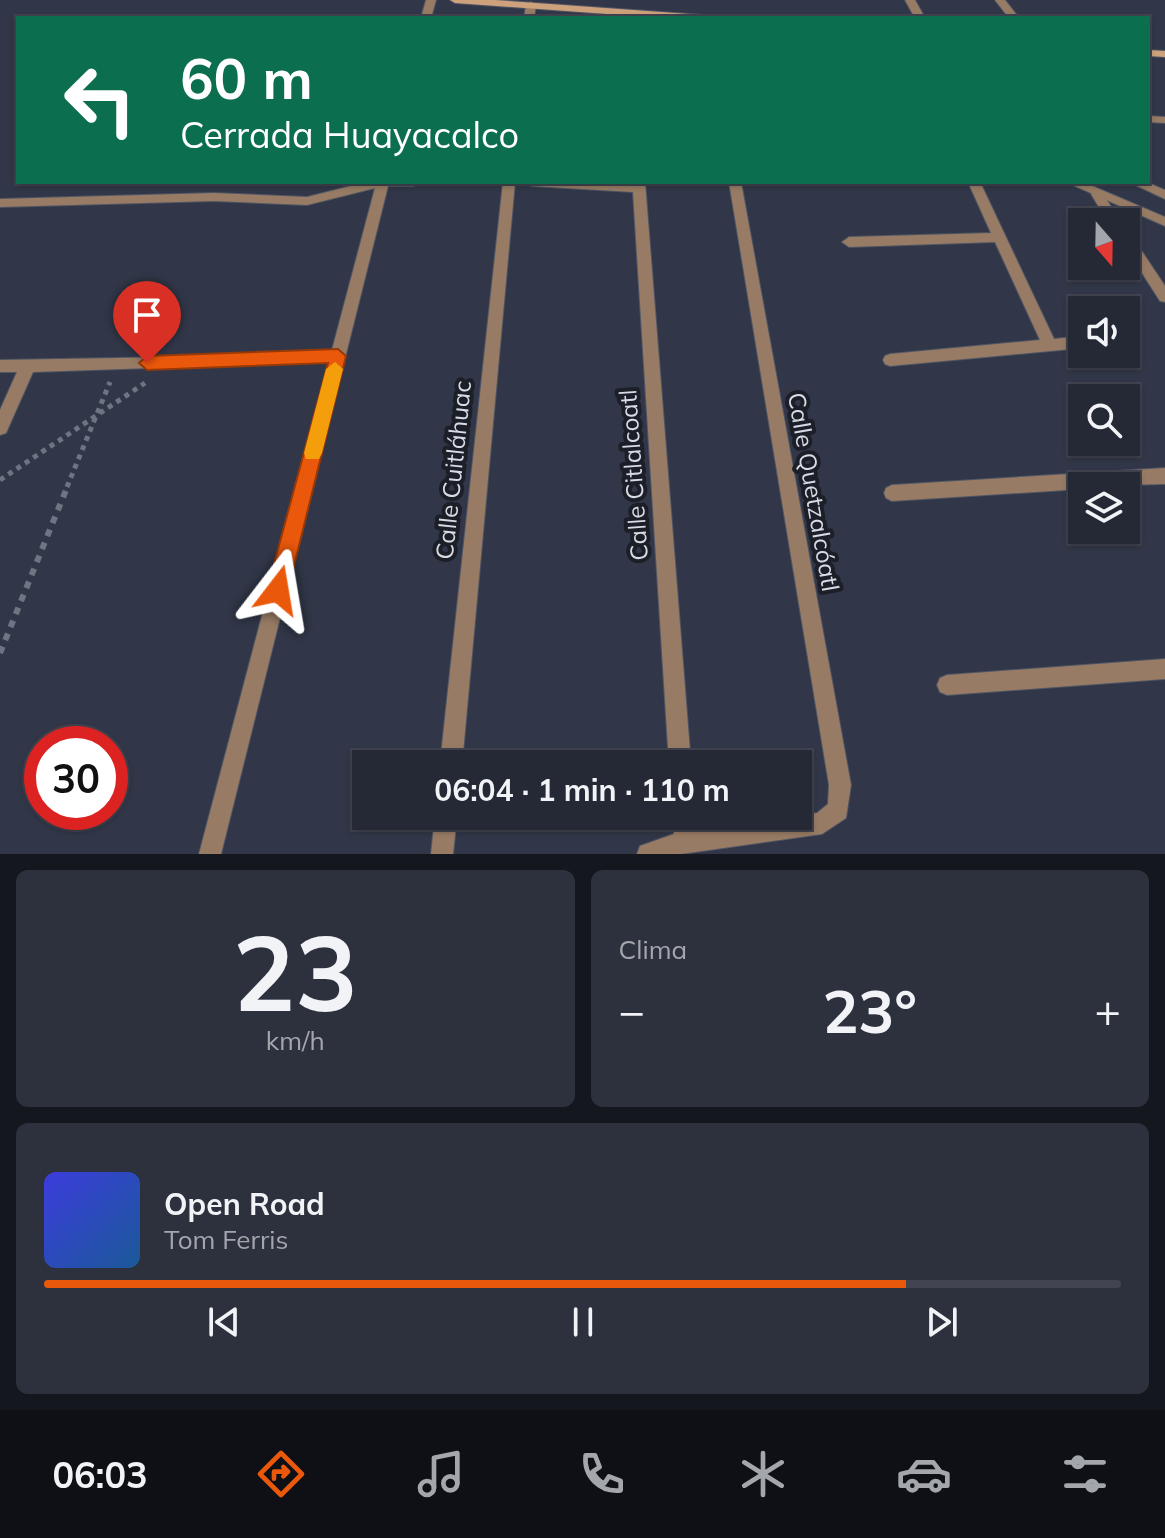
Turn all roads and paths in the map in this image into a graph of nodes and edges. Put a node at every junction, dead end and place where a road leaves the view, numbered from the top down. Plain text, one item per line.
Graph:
1 (455, 0) edge
2 (1000, 0) edge
3 (531, 5) junction
4 (529, 16) edge
5 (633, 16) edge
6 (1012, 16) edge
7 (375, 184) edge
8 (382, 184) edge
9 (509, 184) edge
10 (604, 184) edge
11 (735, 184) edge
12 (975, 184) edge
13 (1076, 184) edge
14 (1140, 184) edge
15 (640, 185) edge
16 (1097, 194) junction
17 (1165, 195) edge
18 (0, 203) edge
19 (1106, 208) edge
20 (1165, 222) edge
21 (1000, 237) junction
22 (849, 242) dead end
23 (1140, 259) edge
24 (1165, 297) edge
25 (1068, 343) edge
26 (1050, 345) junction
27 (338, 356) junction
28 (890, 360) dead end
29 (118, 363) junction
30 (176, 363) junction
31 (28, 365) junction
32 (0, 366) edge
33 (94, 418) junction
34 (0, 428) edge
35 (1165, 476) edge
36 (0, 480) edge
37 (892, 493) dead end
38 (0, 653) edge
39 (1165, 669) edge
40 (947, 685) dead end
41 (452, 750) edge
42 (679, 750) edge
43 (445, 830) edge
44 (685, 830) edge
45 (686, 841) junction
46 (210, 854) edge
47 (442, 854) edge
48 (648, 854) edge

1 - 3 main road
2 - 6 street
3 - 4 street
3 - 5 main road
7 - 18 street
8 - 27 street
9 - 41 street, Calle Cuitláhuac
10 - 15 street
11 - 45 street, Calle Quetzalcóatl
12 - 21 street
13 - 16 street
14 - 17 street
15 - 42 street, Calle Citlalcoatl
16 - 19 street
16 - 20 street
21 - 22 street
21 - 26 street
23 - 24 street
25 - 26 street
26 - 28 street
27 - 30 street
27 - 46 street
29 - 30 street
29 - 31 street
29 - 33 path
30 - 33 path
31 - 32 street
31 - 34 street
33 - 36 path
33 - 38 path
35 - 37 street
39 - 40 street
43 - 47 street
44 - 45 street
45 - 48 street

